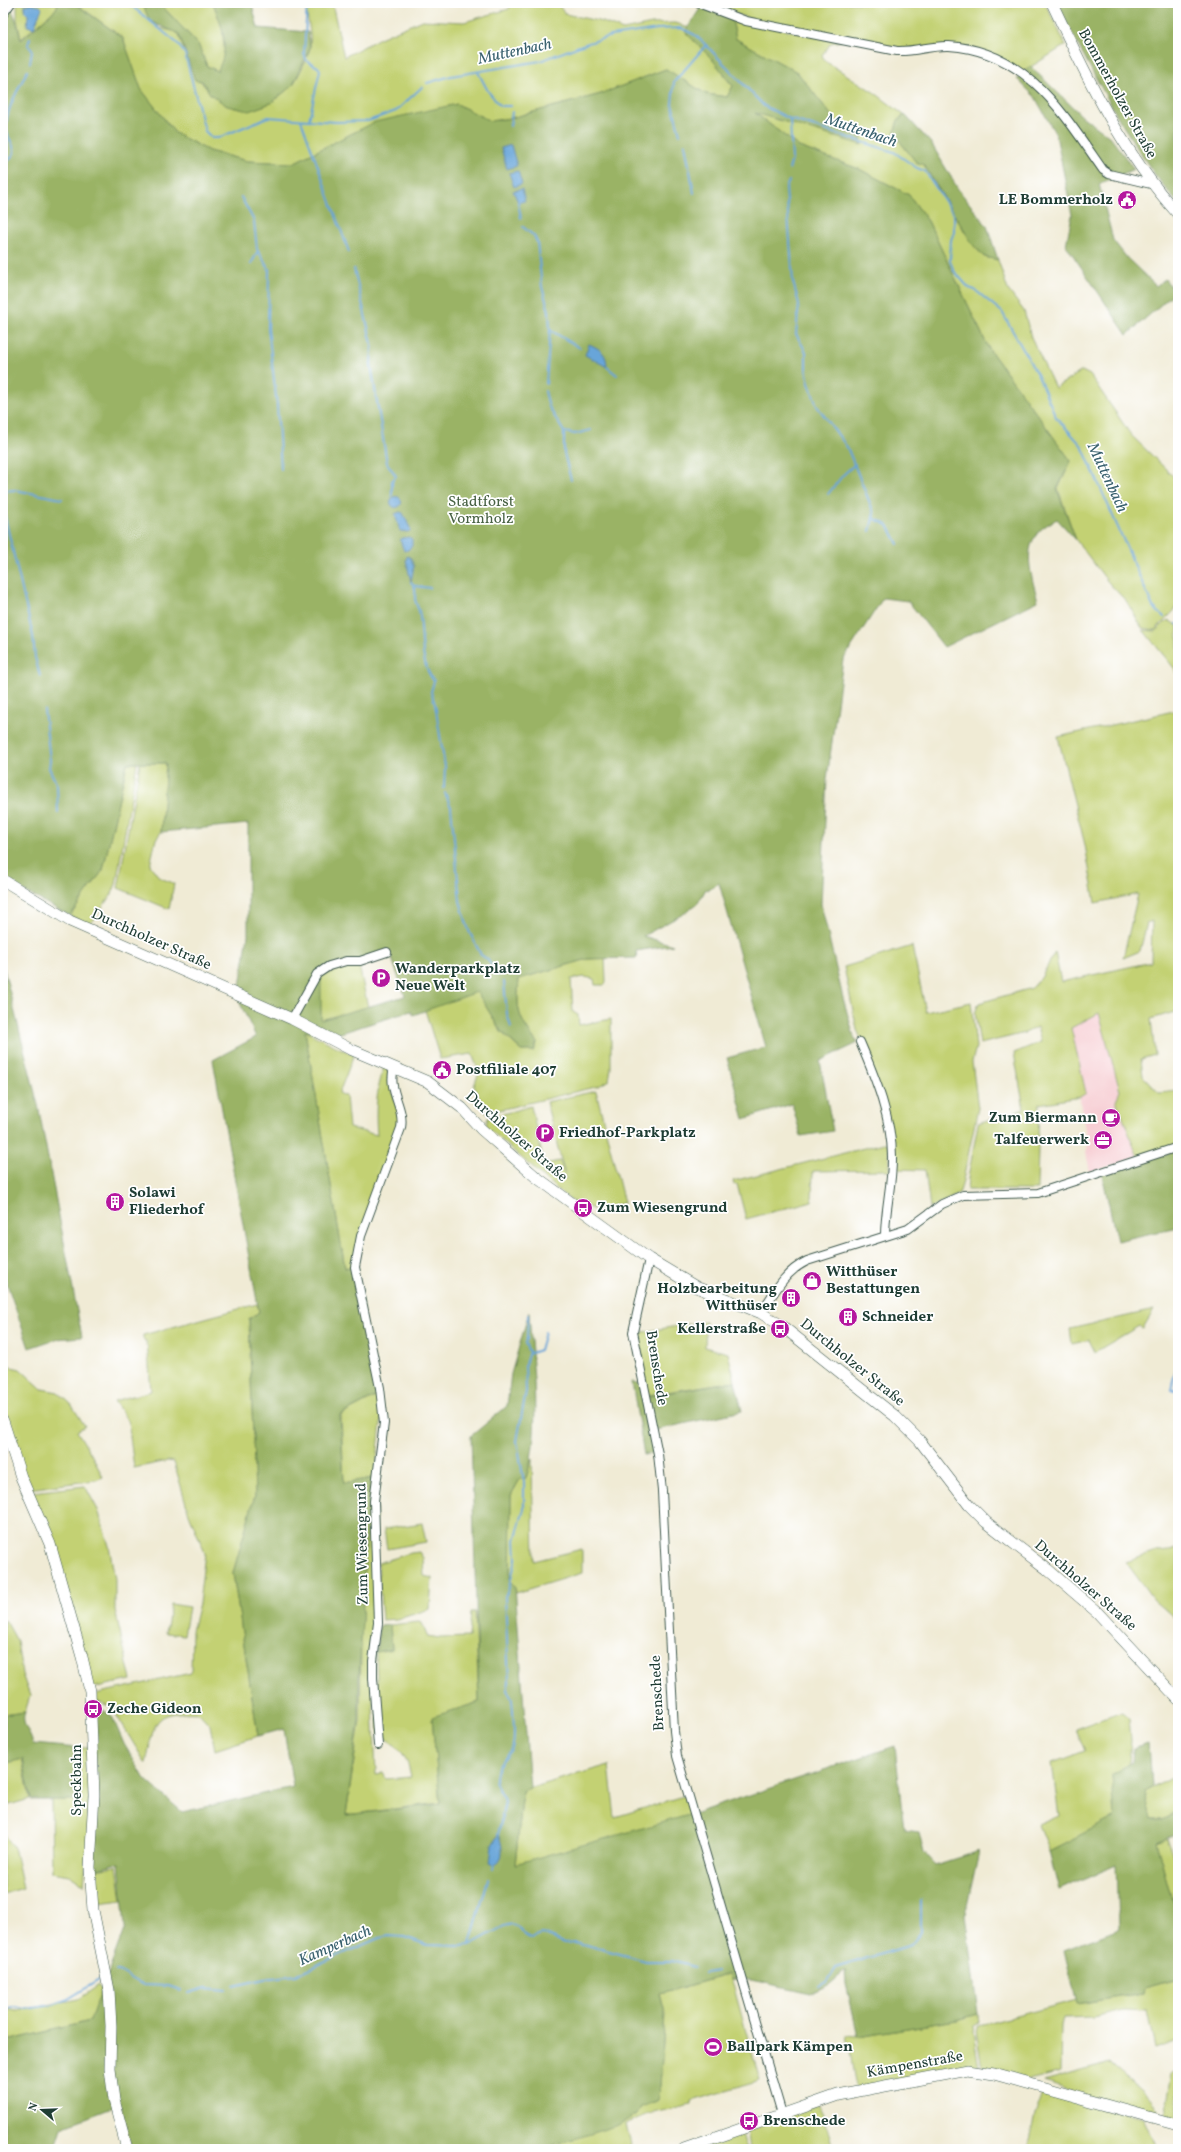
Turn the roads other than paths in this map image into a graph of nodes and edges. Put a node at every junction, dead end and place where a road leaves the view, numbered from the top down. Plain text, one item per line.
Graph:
1 (11, 3) edge
2 (698, 3) edge
3 (1052, 3) edge
4 (3, 14) edge
5 (1151, 184) junction
6 (1178, 214) edge
7 (3, 880) edge
8 (387, 952) dead end
9 (292, 1019) junction
10 (860, 1042) dead end
11 (394, 1068) junction
12 (1178, 1147) edge
13 (885, 1236) junction
14 (649, 1260) junction
15 (761, 1313) junction
16 (3, 1421) edge
17 (1178, 1699) edge
18 (378, 1745) dead end
19 (782, 2114) junction
20 (1178, 2125) edge
21 (127, 2149) edge
22 (684, 2149) edge

1 - 4 street
2 - 5 street
3 - 5 main road, Bommerholzer Straße
5 - 6 main road, Bommerholzer Straße
7 - 9 main road, Durchholzer Straße
8 - 9 street
9 - 11 main road, Durchholzer Straße
10 - 13 street
11 - 14 main road, Durchholzer Straße
11 - 18 street, Zum Wiesengrund
12 - 13 street
13 - 15 street
14 - 15 main road, Durchholzer Straße
14 - 19 street, Brenschede
15 - 17 main road, Durchholzer Straße
16 - 21 main road, Speckbahn
19 - 20 main road, Kämpenstraße
19 - 22 main road, Kämpenstraße

